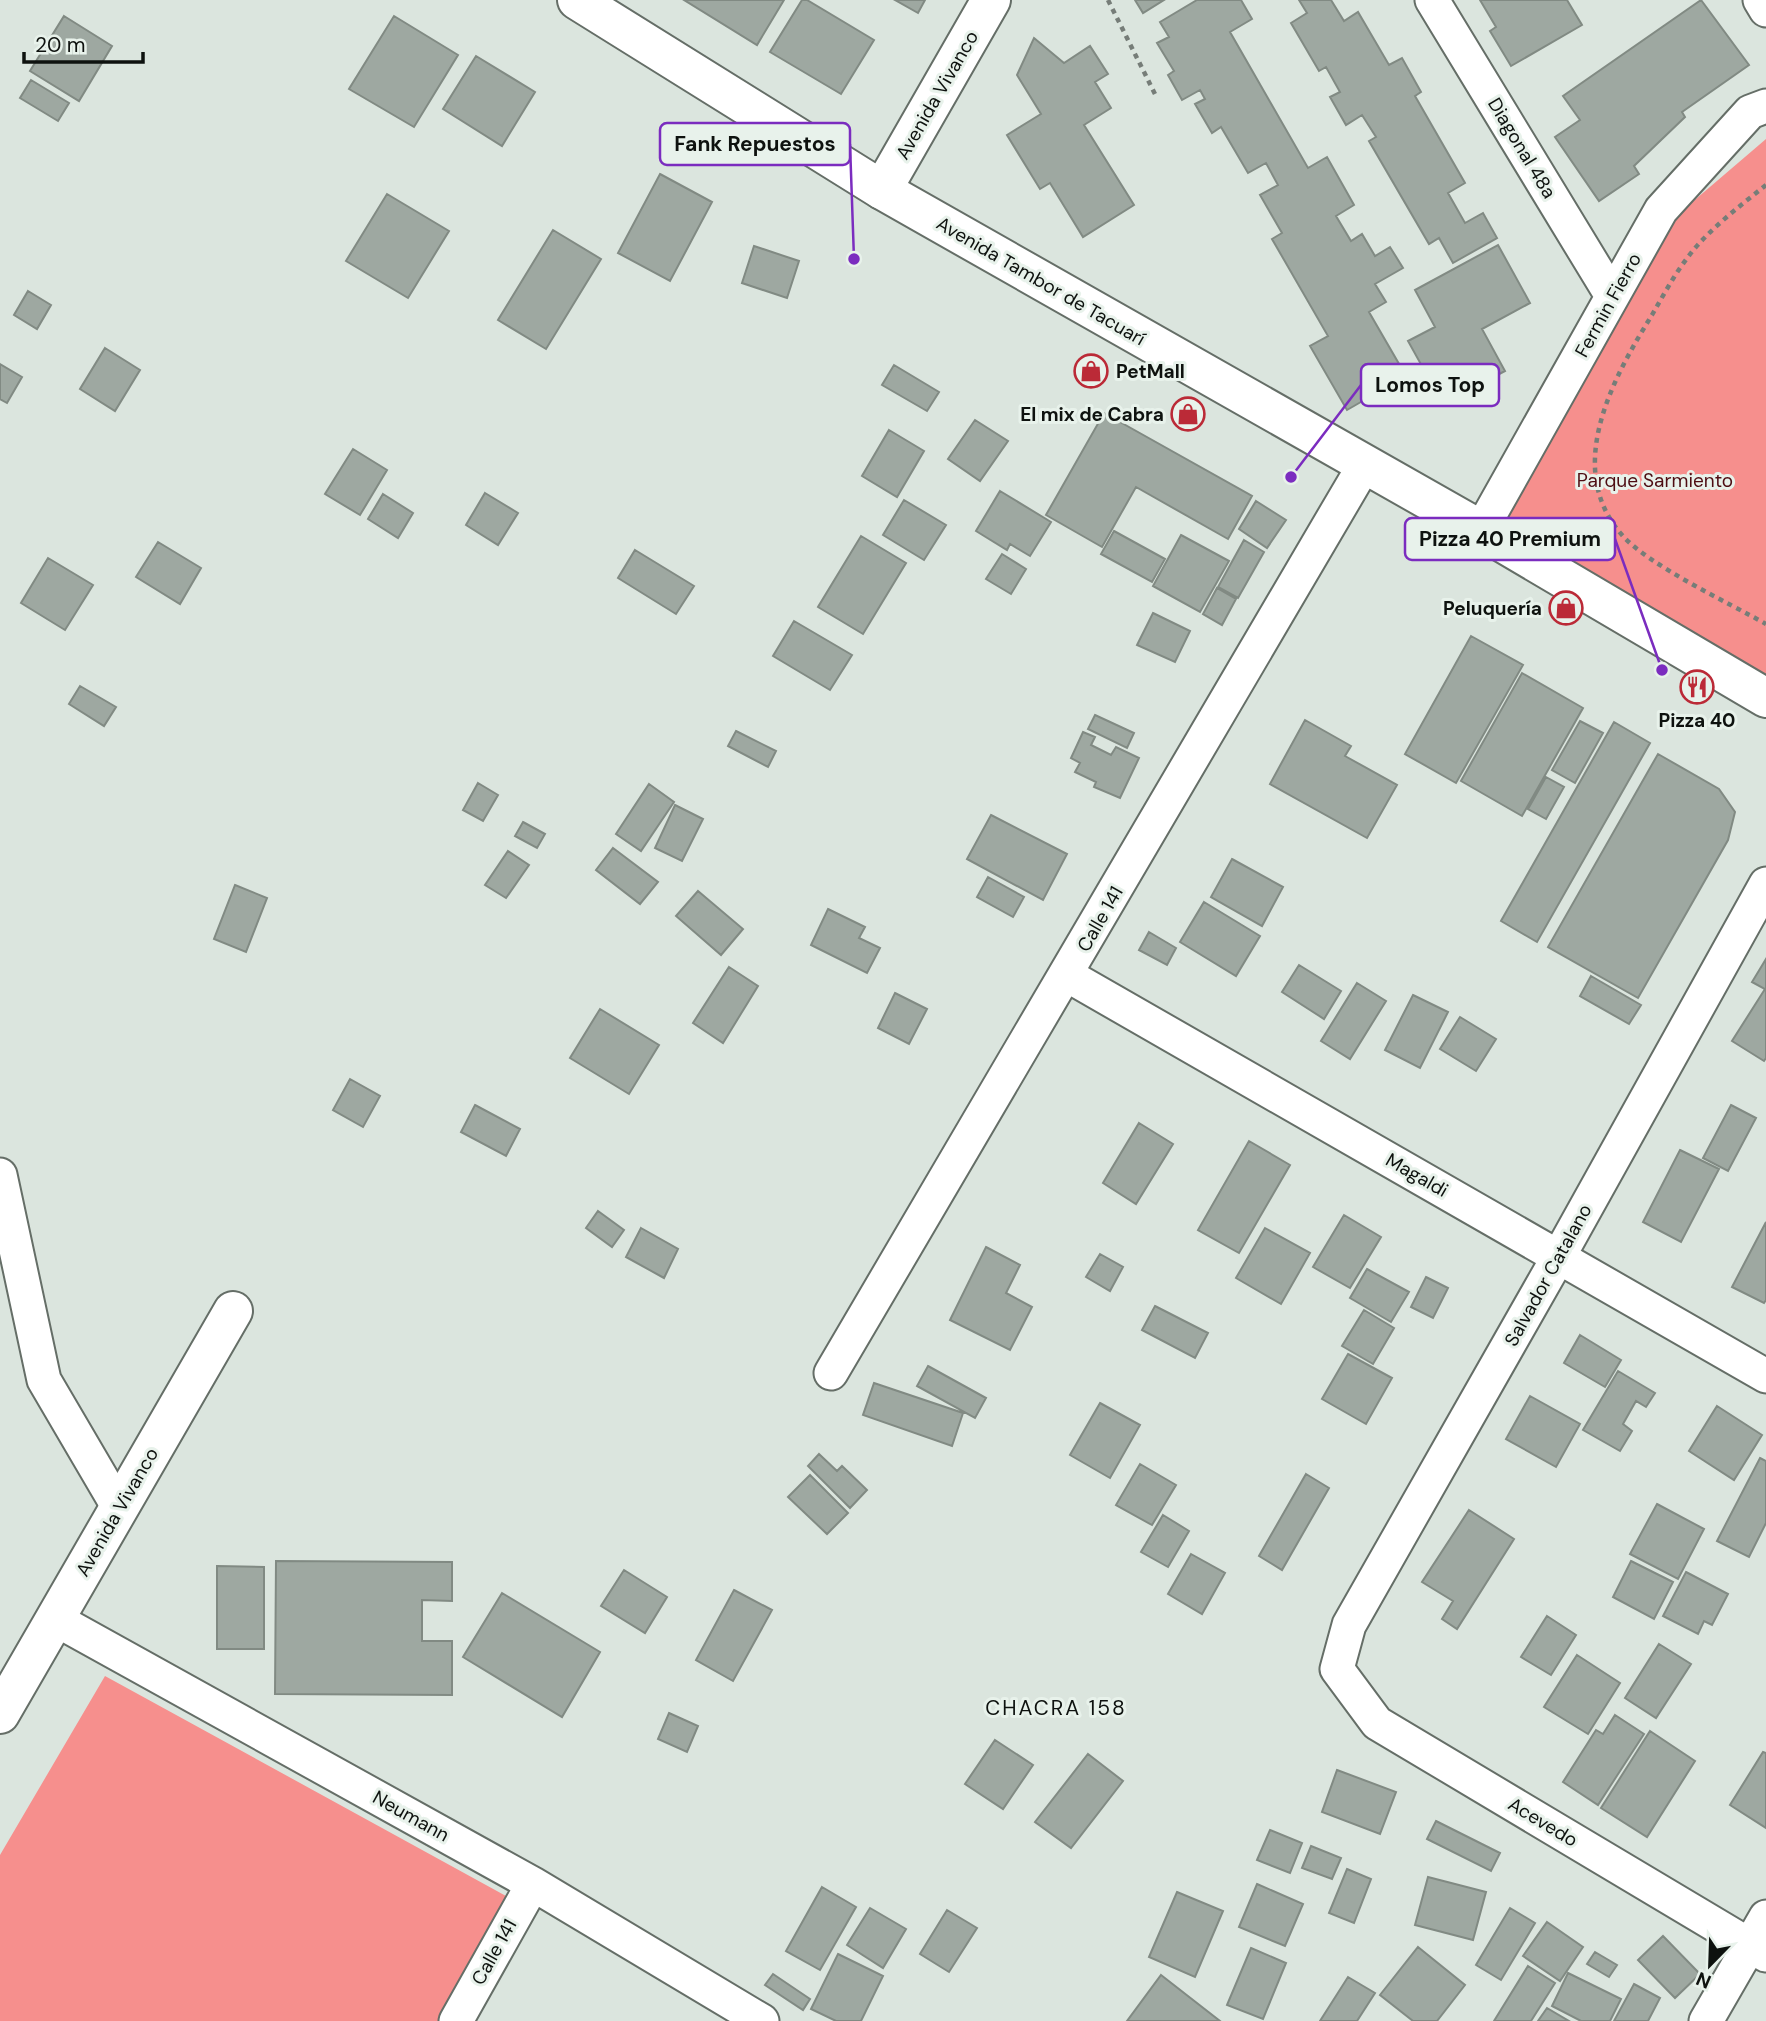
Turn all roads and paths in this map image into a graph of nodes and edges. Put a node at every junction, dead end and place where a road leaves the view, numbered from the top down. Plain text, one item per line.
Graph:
1 (577, 0) edge
2 (991, 0) edge
3 (1108, 0) edge
4 (1432, 0) edge
5 (1760, 0) edge
6 (1766, 10) edge
7 (1156, 96) dead end
8 (1766, 106) edge
9 (1766, 185) edge
10 (882, 190) junction
11 (1612, 296) junction
12 (1365, 464) junction
13 (1481, 530) junction
14 (1766, 624) edge
15 (1766, 698) edge
16 (1766, 884) edge
17 (1067, 975) junction
18 (0, 1175) edge
19 (1559, 1256) junction
20 (233, 1311) dead end
21 (831, 1373) dead end
22 (1766, 1376) edge
23 (119, 1508) junction
24 (55, 1619) junction
25 (1337, 1669) joint
26 (0, 1714) edge
27 (533, 1884) junction
28 (1760, 1939) edge
29 (456, 2021) edge
30 (762, 2021) edge
31 (1706, 2021) edge

1 - 10 main road, Avenida Tambor de Tacuarí
2 - 10 main road, Avenida Vivanco
3 - 7 path
4 - 11 street, Diagonal 48a
5 - 6 street
8 - 11 street, Fermin Fierro
9 - 14 path
10 - 12 main road, Avenida Tambor de Tacuarí
11 - 13 street, Fermin Fierro
12 - 13 main road, Avenida Tambor de Tacuarí
12 - 17 street, Calle 141
13 - 15 main road, Avenida Tambor de Tacuarí
16 - 19 street, Salvador Catalano
17 - 19 street, Magaldi
17 - 21 street, Calle 141
18 - 23 street
19 - 22 street, Magaldi
19 - 25 street, Salvador Catalano
20 - 23 main road, Avenida Vivanco
23 - 24 main road, Avenida Vivanco
24 - 26 main road, Avenida Vivanco
24 - 27 street, Neumann
25 - 28 street, Acevedo
27 - 29 street, Calle 141
27 - 30 street, Neumann
28 - 31 street

